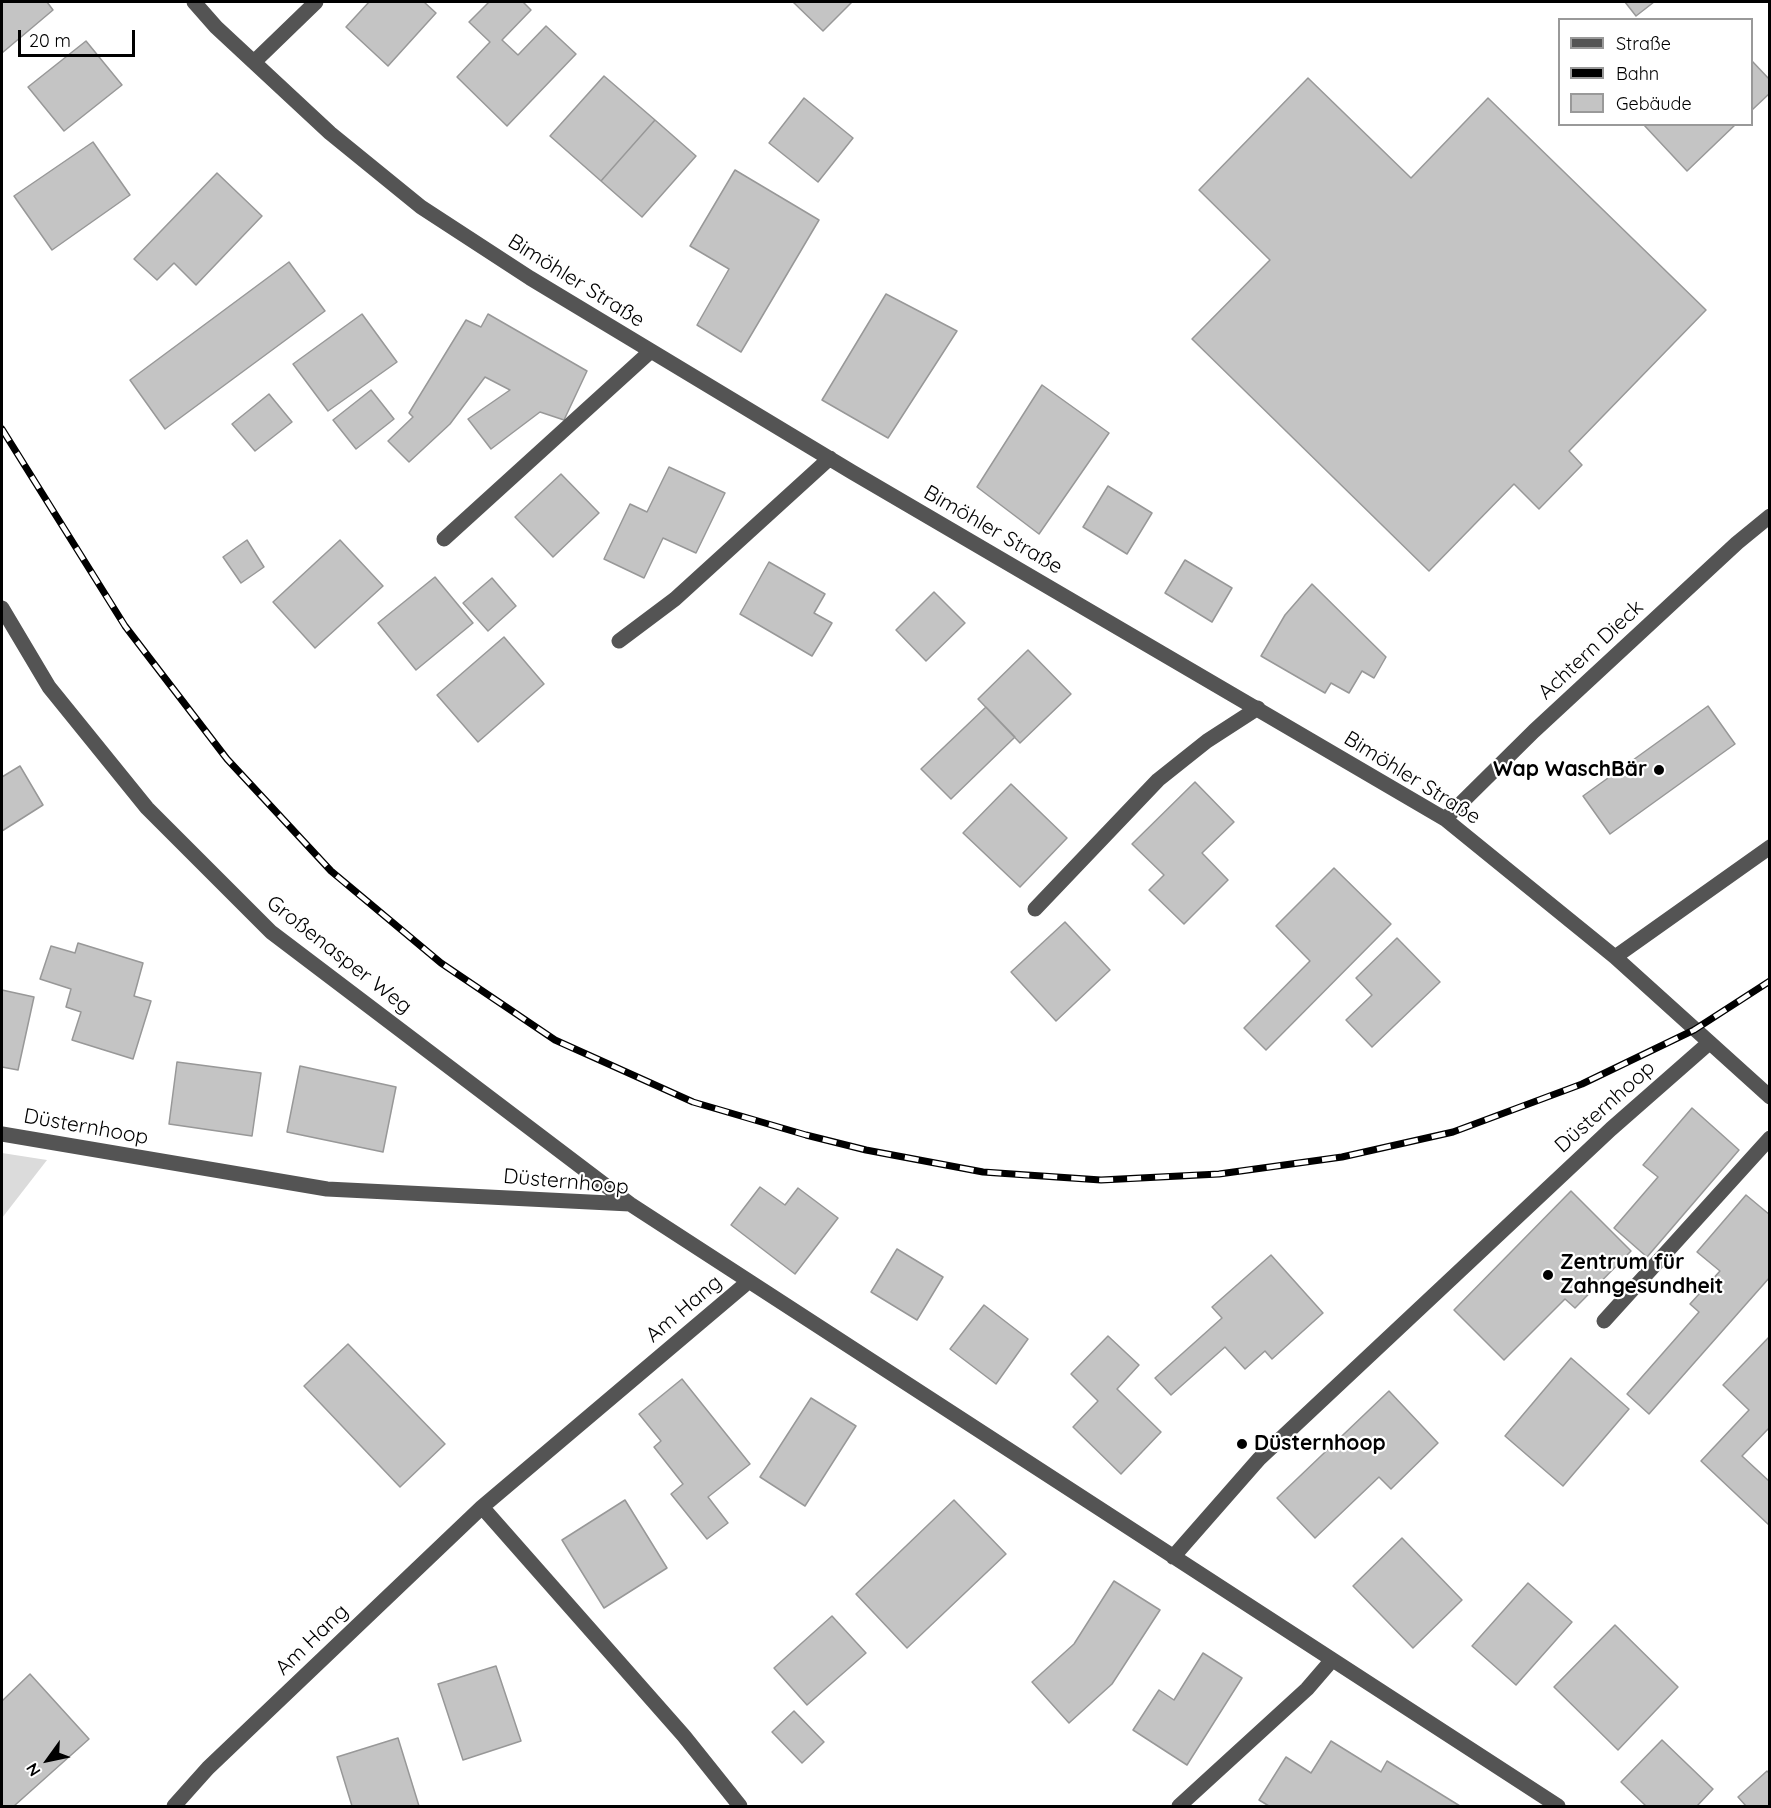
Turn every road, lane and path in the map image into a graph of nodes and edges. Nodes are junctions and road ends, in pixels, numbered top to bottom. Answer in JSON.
{"nodes":[{"id":1,"x":194,"y":2,"type":"edge"},
{"id":2,"x":316,"y":2,"type":"edge"},
{"id":3,"x":254,"y":62,"type":"junction"},
{"id":4,"x":651,"y":351,"type":"junction"},
{"id":5,"x":830,"y":458,"type":"junction"},
{"id":6,"x":1770,"y":516,"type":"edge"},
{"id":7,"x":444,"y":539,"type":"dead end"},
{"id":8,"x":2,"y":608,"type":"edge"},
{"id":9,"x":620,"y":641,"type":"dead end"},
{"id":10,"x":1258,"y":708,"type":"junction"},
{"id":11,"x":1445,"y":819,"type":"junction"},
{"id":12,"x":1770,"y":847,"type":"edge"},
{"id":13,"x":1035,"y":909,"type":"dead end"},
{"id":14,"x":1615,"y":957,"type":"junction"},
{"id":15,"x":1709,"y":1043,"type":"junction"},
{"id":16,"x":1770,"y":1098,"type":"edge"},
{"id":17,"x":2,"y":1134,"type":"edge"},
{"id":18,"x":1770,"y":1138,"type":"edge"},
{"id":19,"x":630,"y":1204,"type":"junction"},
{"id":20,"x":748,"y":1282,"type":"junction"},
{"id":21,"x":1604,"y":1321,"type":"dead end"},
{"id":22,"x":482,"y":1507,"type":"junction"},
{"id":23,"x":1173,"y":1557,"type":"junction"},
{"id":24,"x":1332,"y":1660,"type":"junction"},
{"id":25,"x":174,"y":1806,"type":"edge"},
{"id":26,"x":740,"y":1806,"type":"edge"},
{"id":27,"x":1179,"y":1806,"type":"edge"},
{"id":28,"x":1558,"y":1806,"type":"edge"}],
"edges":[{"from":1,"to":3,"type":"street","name":"Bimöhler Straße"},
{"from":2,"to":3,"type":"street"},
{"from":3,"to":4,"type":"street","name":"Bimöhler Straße"},
{"from":4,"to":5,"type":"street","name":"Bimöhler Straße"},
{"from":4,"to":7,"type":"street"},
{"from":5,"to":9,"type":"street"},
{"from":5,"to":10,"type":"street","name":"Bimöhler Straße"},
{"from":6,"to":11,"type":"street","name":"Achtern Dieck"},
{"from":8,"to":19,"type":"street","name":"Großenasper Weg"},
{"from":10,"to":11,"type":"street","name":"Bimöhler Straße"},
{"from":10,"to":13,"type":"street"},
{"from":11,"to":14,"type":"street","name":"Bimöhler Straße"},
{"from":12,"to":14,"type":"street"},
{"from":14,"to":15,"type":"street","name":"Bimöhler Straße"},
{"from":15,"to":16,"type":"street","name":"Bimöhler Straße"},
{"from":15,"to":23,"type":"street","name":"Düsternhoop"},
{"from":17,"to":19,"type":"street","name":"Düsternhoop"},
{"from":18,"to":21,"type":"street"},
{"from":19,"to":20,"type":"street","name":"Düsternhoop"},
{"from":20,"to":22,"type":"street","name":"Am Hang"},
{"from":20,"to":23,"type":"street","name":"Düsternhoop"},
{"from":22,"to":25,"type":"street","name":"Am Hang"},
{"from":22,"to":26,"type":"street"},
{"from":23,"to":24,"type":"street","name":"Düsternhoop"},
{"from":24,"to":27,"type":"street"},
{"from":24,"to":28,"type":"street","name":"Düsternhoop"}]}
